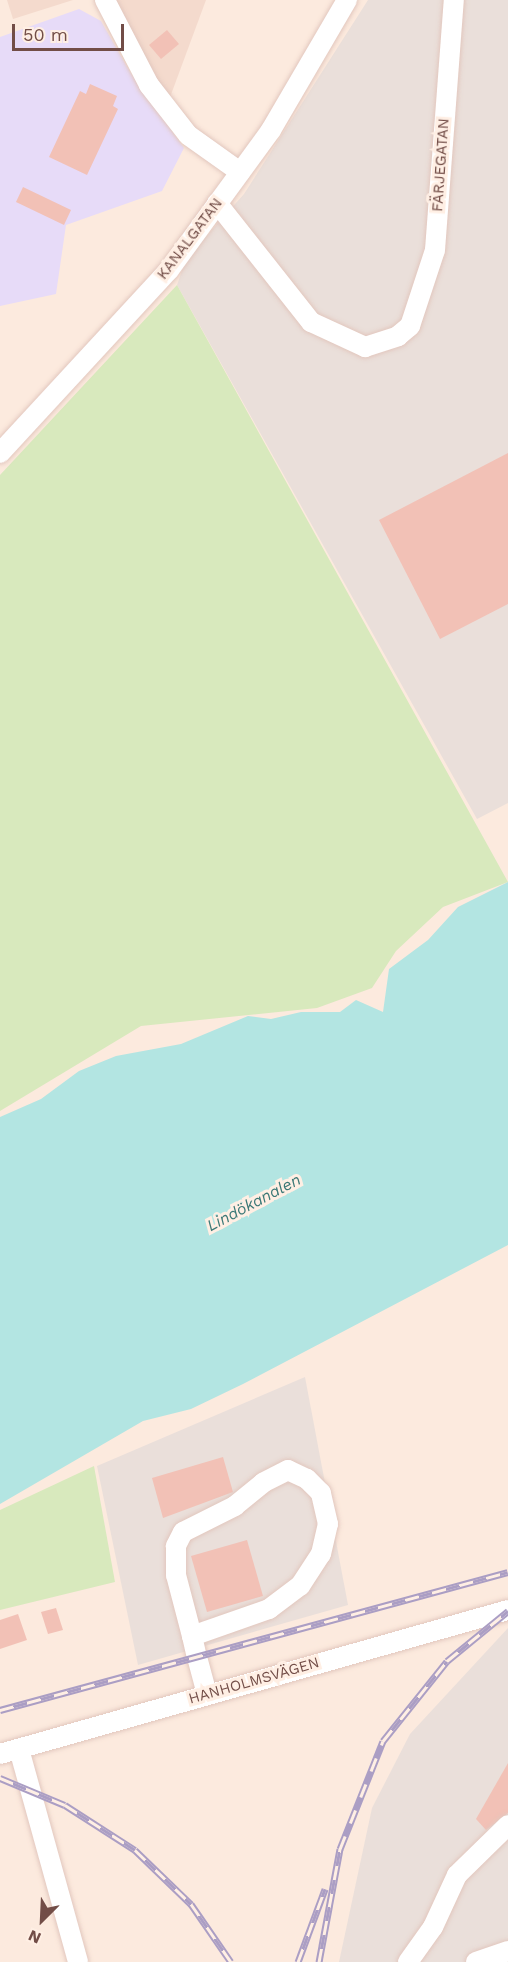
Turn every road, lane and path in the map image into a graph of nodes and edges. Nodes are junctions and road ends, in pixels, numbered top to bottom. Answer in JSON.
{"nodes":[{"id":1,"x":105,"y":0,"type":"edge"},
{"id":2,"x":347,"y":0,"type":"edge"},
{"id":3,"x":454,"y":0,"type":"edge"},
{"id":4,"x":240,"y":172,"type":"junction"},
{"id":5,"x":217,"y":203,"type":"junction"},
{"id":6,"x":0,"y":453,"type":"edge"},
{"id":7,"x":508,"y":1610,"type":"edge"},
{"id":8,"x":192,"y":1636,"type":"junction"},
{"id":9,"x":207,"y":1694,"type":"junction"},
{"id":10,"x":9,"y":1751,"type":"edge"},
{"id":11,"x":508,"y":1825,"type":"edge"},
{"id":12,"x":508,"y":1951,"type":"edge"},
{"id":13,"x":78,"y":1962,"type":"edge"},
{"id":14,"x":408,"y":1962,"type":"edge"},
{"id":15,"x":476,"y":1962,"type":"edge"}],
"edges":[{"from":1,"to":4,"type":"street"},
{"from":2,"to":4,"type":"street","name":"KANALGATAN"},
{"from":3,"to":5,"type":"street","name":"FÄRJEGATAN"},
{"from":4,"to":5,"type":"street","name":"KANALGATAN"},
{"from":5,"to":6,"type":"street","name":"KANALGATAN"},
{"from":7,"to":9,"type":"street","name":"HANHOLMSVÄGEN"},
{"from":8,"to":8,"type":"street"},
{"from":8,"to":9,"type":"street"},
{"from":9,"to":10,"type":"street","name":"HANHOLMSVÄGEN"},
{"from":10,"to":13,"type":"street"},
{"from":11,"to":14,"type":"street"},
{"from":12,"to":15,"type":"street"}]}
